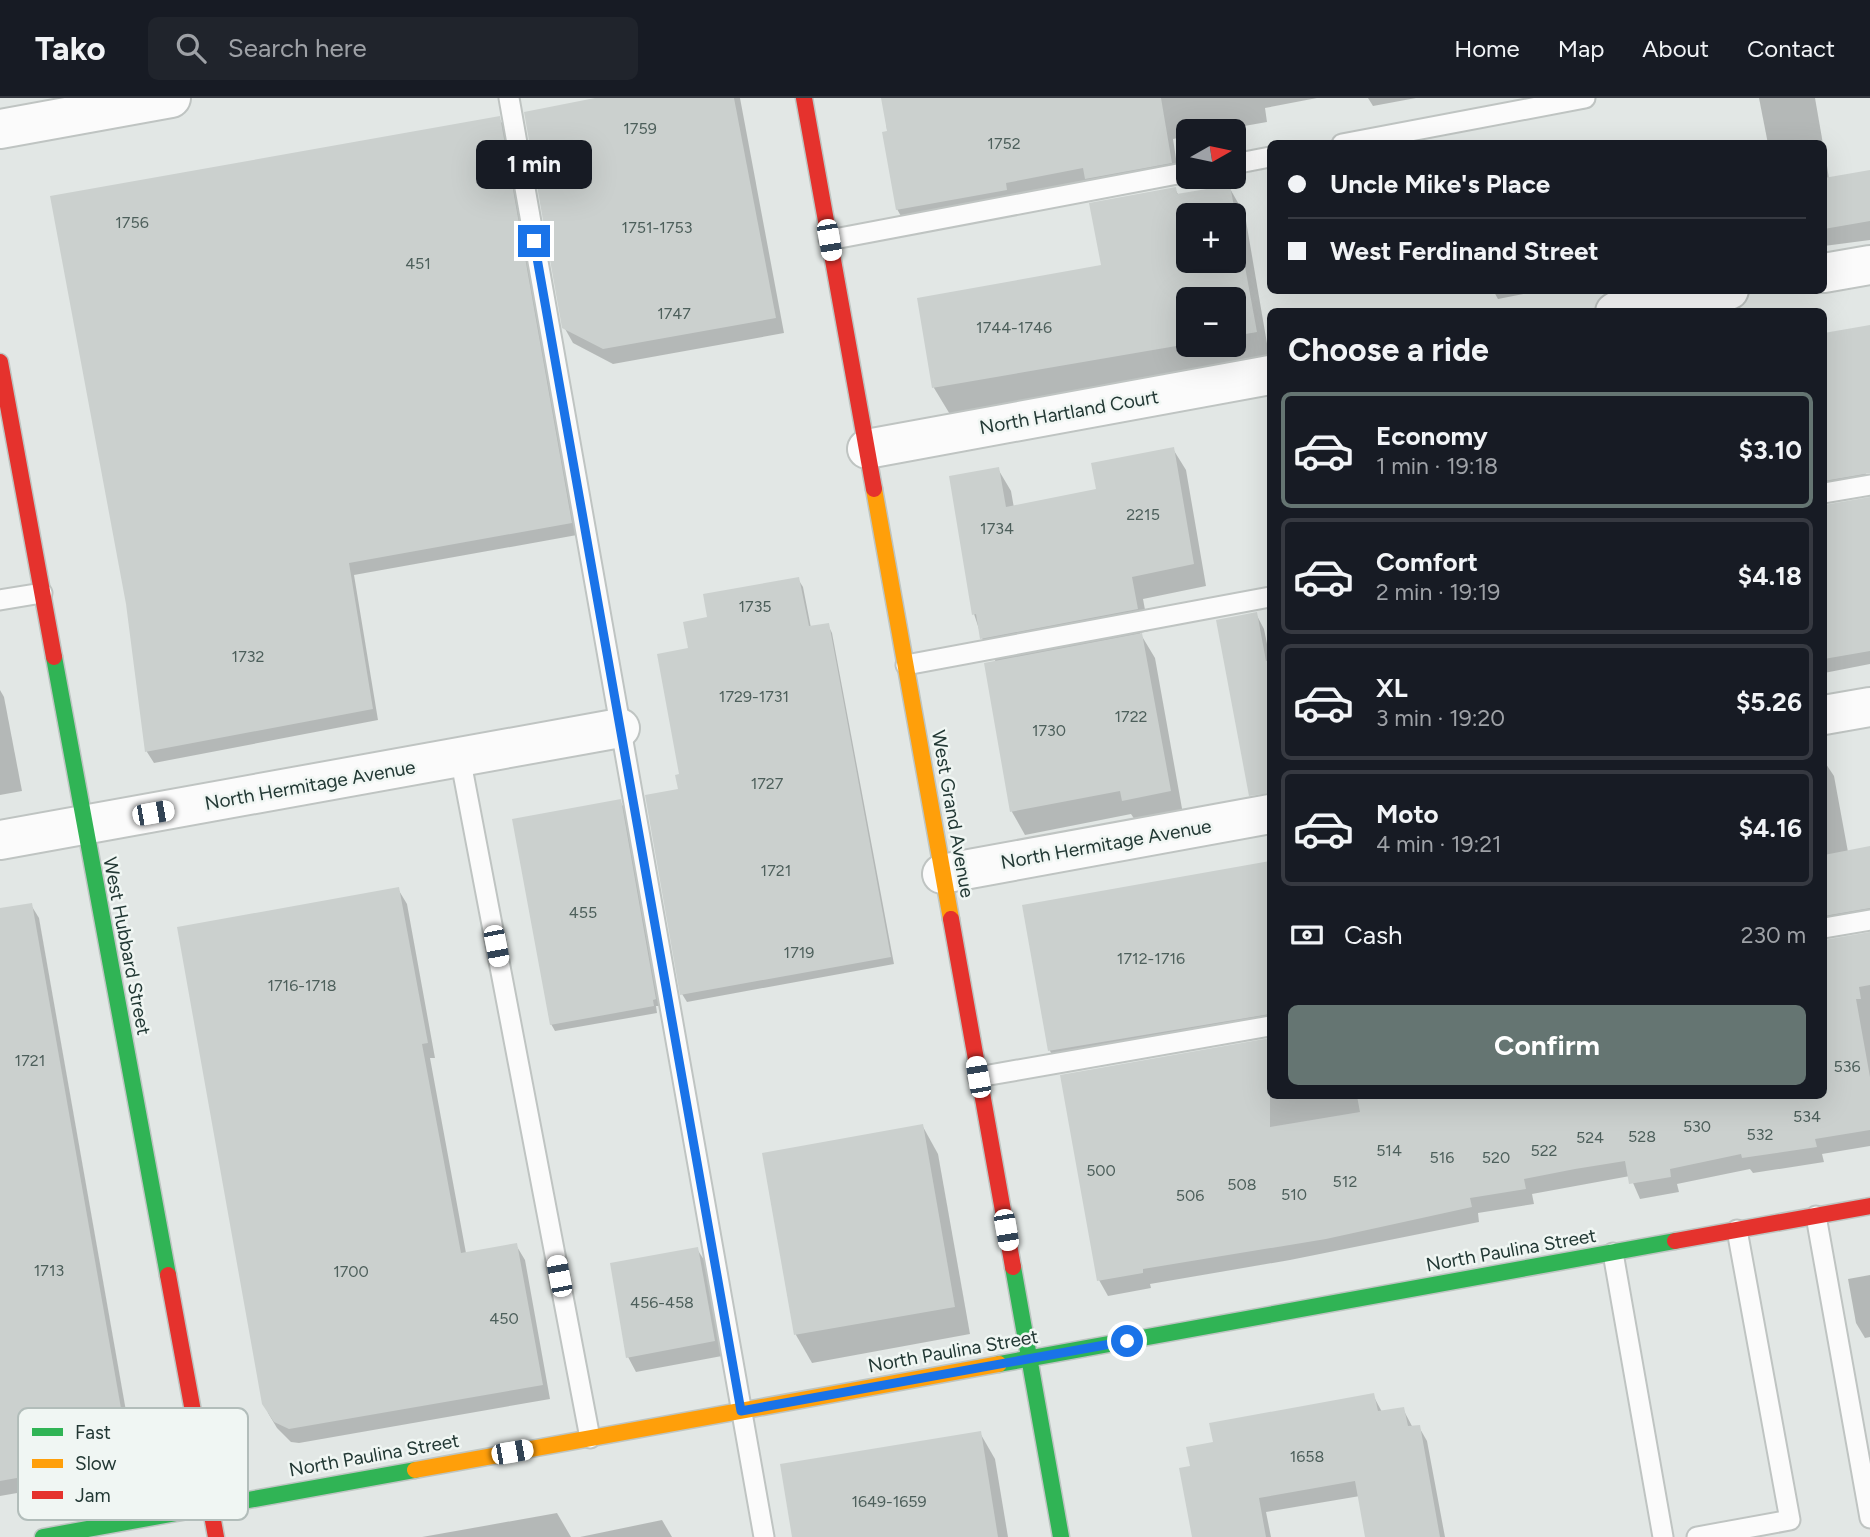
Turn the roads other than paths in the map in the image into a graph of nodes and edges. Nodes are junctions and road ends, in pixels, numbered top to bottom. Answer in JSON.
{"nodes":[{"id":1,"x":171,"y":98,"type":"edge"},
{"id":2,"x":509,"y":98,"type":"edge"},
{"id":3,"x":804,"y":98,"type":"edge"},
{"id":4,"x":1584,"y":98,"type":"edge"},
{"id":5,"x":0,"y":129,"type":"edge"},
{"id":6,"x":1363,"y":140,"type":"edge"},
{"id":7,"x":1267,"y":158,"type":"edge"},
{"id":8,"x":1246,"y":162,"type":"edge"},
{"id":9,"x":1176,"y":174,"type":"edge"},
{"id":10,"x":829,"y":240,"type":"junction"},
{"id":11,"x":1870,"y":265,"type":"edge"},
{"id":12,"x":1827,"y":272,"type":"edge"},
{"id":13,"x":1708,"y":294,"type":"edge"},
{"id":14,"x":1636,"y":308,"type":"edge"},
{"id":15,"x":0,"y":362,"type":"edge"},
{"id":16,"x":1267,"y":376,"type":"edge"},
{"id":17,"x":867,"y":449,"type":"junction"},
{"id":18,"x":1870,"y":485,"type":"edge"},
{"id":19,"x":1827,"y":492,"type":"edge"},
{"id":20,"x":41,"y":593,"type":"junction"},
{"id":21,"x":1267,"y":598,"type":"edge"},
{"id":22,"x":0,"y":600,"type":"edge"},
{"id":23,"x":905,"y":665,"type":"junction"},
{"id":24,"x":1870,"y":707,"type":"edge"},
{"id":25,"x":1827,"y":714,"type":"edge"},
{"id":26,"x":620,"y":728,"type":"junction"},
{"id":27,"x":460,"y":757,"type":"junction"},
{"id":28,"x":1267,"y":815,"type":"edge"},
{"id":29,"x":84,"y":826,"type":"junction"},
{"id":30,"x":0,"y":840,"type":"edge"},
{"id":31,"x":942,"y":874,"type":"junction"},
{"id":32,"x":1870,"y":920,"type":"edge"},
{"id":33,"x":1827,"y":927,"type":"edge"},
{"id":34,"x":1267,"y":1027,"type":"edge"},
{"id":35,"x":978,"y":1077,"type":"junction"},
{"id":36,"x":1870,"y":1206,"type":"edge"},
{"id":37,"x":1816,"y":1216,"type":"junction"},
{"id":38,"x":1737,"y":1230,"type":"junction"},
{"id":39,"x":1613,"y":1253,"type":"junction"},
{"id":40,"x":1029,"y":1359,"type":"junction"},
{"id":41,"x":192,"y":1408,"type":"edge"},
{"id":42,"x":741,"y":1411,"type":"junction"},
{"id":43,"x":590,"y":1438,"type":"junction"},
{"id":44,"x":248,"y":1499,"type":"edge"},
{"id":45,"x":1870,"y":1518,"type":"edge"},
{"id":46,"x":135,"y":1520,"type":"edge"},
{"id":47,"x":43,"y":1537,"type":"edge"},
{"id":48,"x":764,"y":1537,"type":"edge"},
{"id":49,"x":1060,"y":1537,"type":"edge"},
{"id":50,"x":1663,"y":1537,"type":"edge"},
{"id":51,"x":1697,"y":1537,"type":"edge"}],
"edges":[{"from":1,"to":5,"type":"street"},
{"from":2,"to":26,"type":"lane"},
{"from":3,"to":10,"type":"street","name":"West Grand Avenue"},
{"from":4,"to":6,"type":"lane"},
{"from":7,"to":8,"type":"lane"},
{"from":9,"to":10,"type":"lane"},
{"from":10,"to":17,"type":"street","name":"West Grand Avenue"},
{"from":11,"to":12,"type":"street"},
{"from":13,"to":14,"type":"street"},
{"from":15,"to":20,"type":"street","name":"West Hubbard Street"},
{"from":16,"to":17,"type":"street","name":"North Hartland Court"},
{"from":17,"to":23,"type":"street","name":"West Grand Avenue"},
{"from":18,"to":19,"type":"lane"},
{"from":20,"to":22,"type":"lane"},
{"from":20,"to":29,"type":"street","name":"West Hubbard Street"},
{"from":21,"to":23,"type":"lane"},
{"from":23,"to":31,"type":"street","name":"West Grand Avenue"},
{"from":24,"to":25,"type":"street"},
{"from":26,"to":27,"type":"street","name":"North Hermitage Avenue"},
{"from":26,"to":42,"type":"lane"},
{"from":27,"to":29,"type":"street","name":"North Hermitage Avenue"},
{"from":27,"to":43,"type":"lane"},
{"from":28,"to":31,"type":"street","name":"North Hermitage Avenue"},
{"from":29,"to":30,"type":"street","name":"North Hermitage Avenue"},
{"from":29,"to":41,"type":"street","name":"West Hubbard Street"},
{"from":31,"to":35,"type":"street","name":"West Grand Avenue"},
{"from":32,"to":33,"type":"lane"},
{"from":34,"to":35,"type":"lane"},
{"from":35,"to":40,"type":"street","name":"West Grand Avenue"},
{"from":36,"to":37,"type":"street","name":"North Paulina Street"},
{"from":37,"to":38,"type":"street","name":"North Paulina Street"},
{"from":37,"to":45,"type":"lane"},
{"from":38,"to":39,"type":"street","name":"North Paulina Street"},
{"from":38,"to":51,"type":"lane"},
{"from":39,"to":40,"type":"street","name":"North Paulina Street"},
{"from":39,"to":50,"type":"lane"},
{"from":40,"to":42,"type":"street","name":"North Paulina Street"},
{"from":40,"to":49,"type":"street","name":"West Grand Avenue"},
{"from":42,"to":43,"type":"street","name":"North Paulina Street"},
{"from":42,"to":48,"type":"lane"},
{"from":43,"to":44,"type":"street","name":"North Paulina Street"},
{"from":46,"to":47,"type":"street","name":"North Paulina Street"}]}
